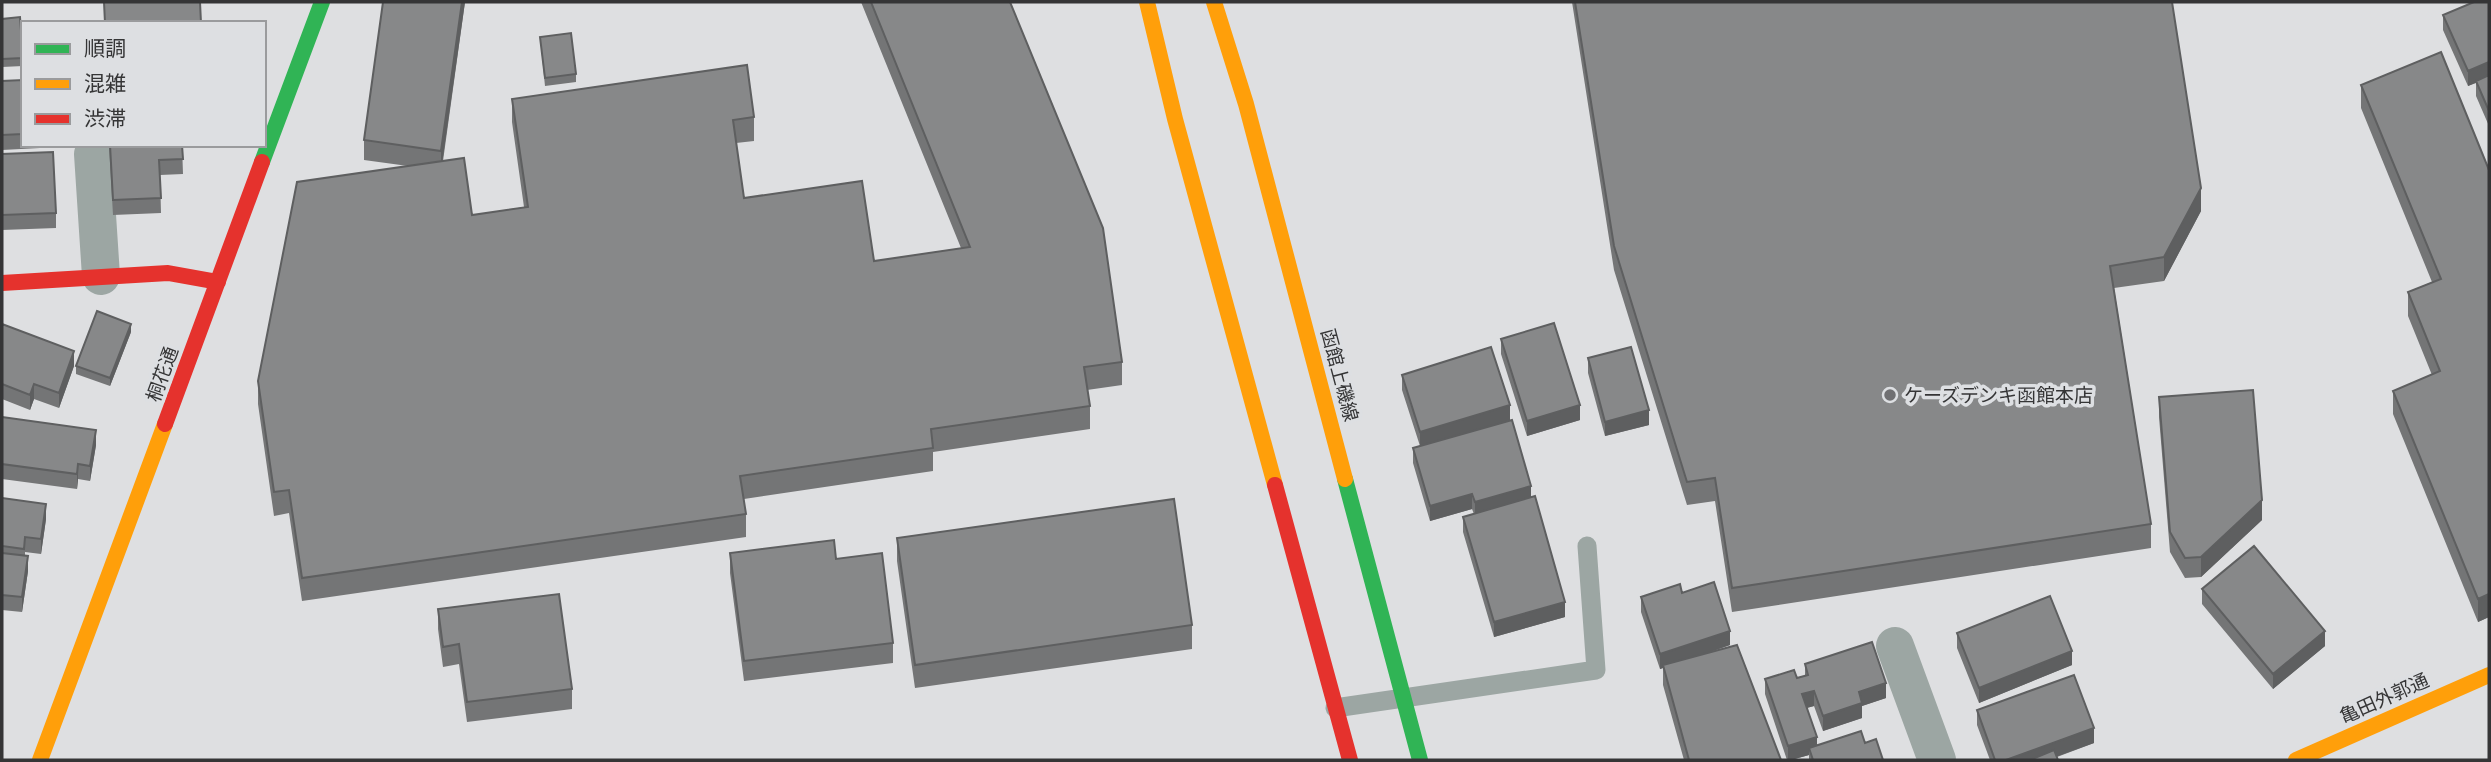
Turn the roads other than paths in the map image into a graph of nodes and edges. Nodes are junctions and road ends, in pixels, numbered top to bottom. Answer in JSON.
{"nodes":[{"id":1,"x":322,"y":2,"type":"edge"},
{"id":2,"x":1147,"y":2,"type":"edge"},
{"id":3,"x":1214,"y":2,"type":"edge"},
{"id":4,"x":93,"y":154,"type":"dead end"},
{"id":5,"x":101,"y":276,"type":"junction"},
{"id":6,"x":218,"y":282,"type":"junction"},
{"id":7,"x":2,"y":283,"type":"edge"},
{"id":8,"x":1587,"y":546,"type":"dead end"},
{"id":9,"x":1895,"y":646,"type":"dead end"},
{"id":10,"x":2489,"y":675,"type":"edge"},
{"id":11,"x":1405,"y":698,"type":"junction"},
{"id":12,"x":1335,"y":708,"type":"junction"},
{"id":13,"x":40,"y":760,"type":"edge"},
{"id":14,"x":1350,"y":760,"type":"edge"},
{"id":15,"x":1420,"y":760,"type":"edge"},
{"id":16,"x":1937,"y":760,"type":"edge"},
{"id":17,"x":2296,"y":760,"type":"edge"}],
"edges":[{"from":1,"to":6,"type":"main road","name":"桐花通"},
{"from":2,"to":12,"type":"main road"},
{"from":3,"to":11,"type":"main road","name":"函館上磯線"},
{"from":4,"to":5,"type":"street"},
{"from":5,"to":6,"type":"main road"},
{"from":5,"to":7,"type":"main road"},
{"from":6,"to":13,"type":"main road","name":"桐花通"},
{"from":8,"to":11,"type":"lane"},
{"from":9,"to":16,"type":"street"},
{"from":10,"to":17,"type":"main road","name":"亀田外郭通"},
{"from":11,"to":12,"type":"lane"},
{"from":11,"to":15,"type":"main road","name":"函館上磯線"},
{"from":12,"to":14,"type":"main road"}]}
